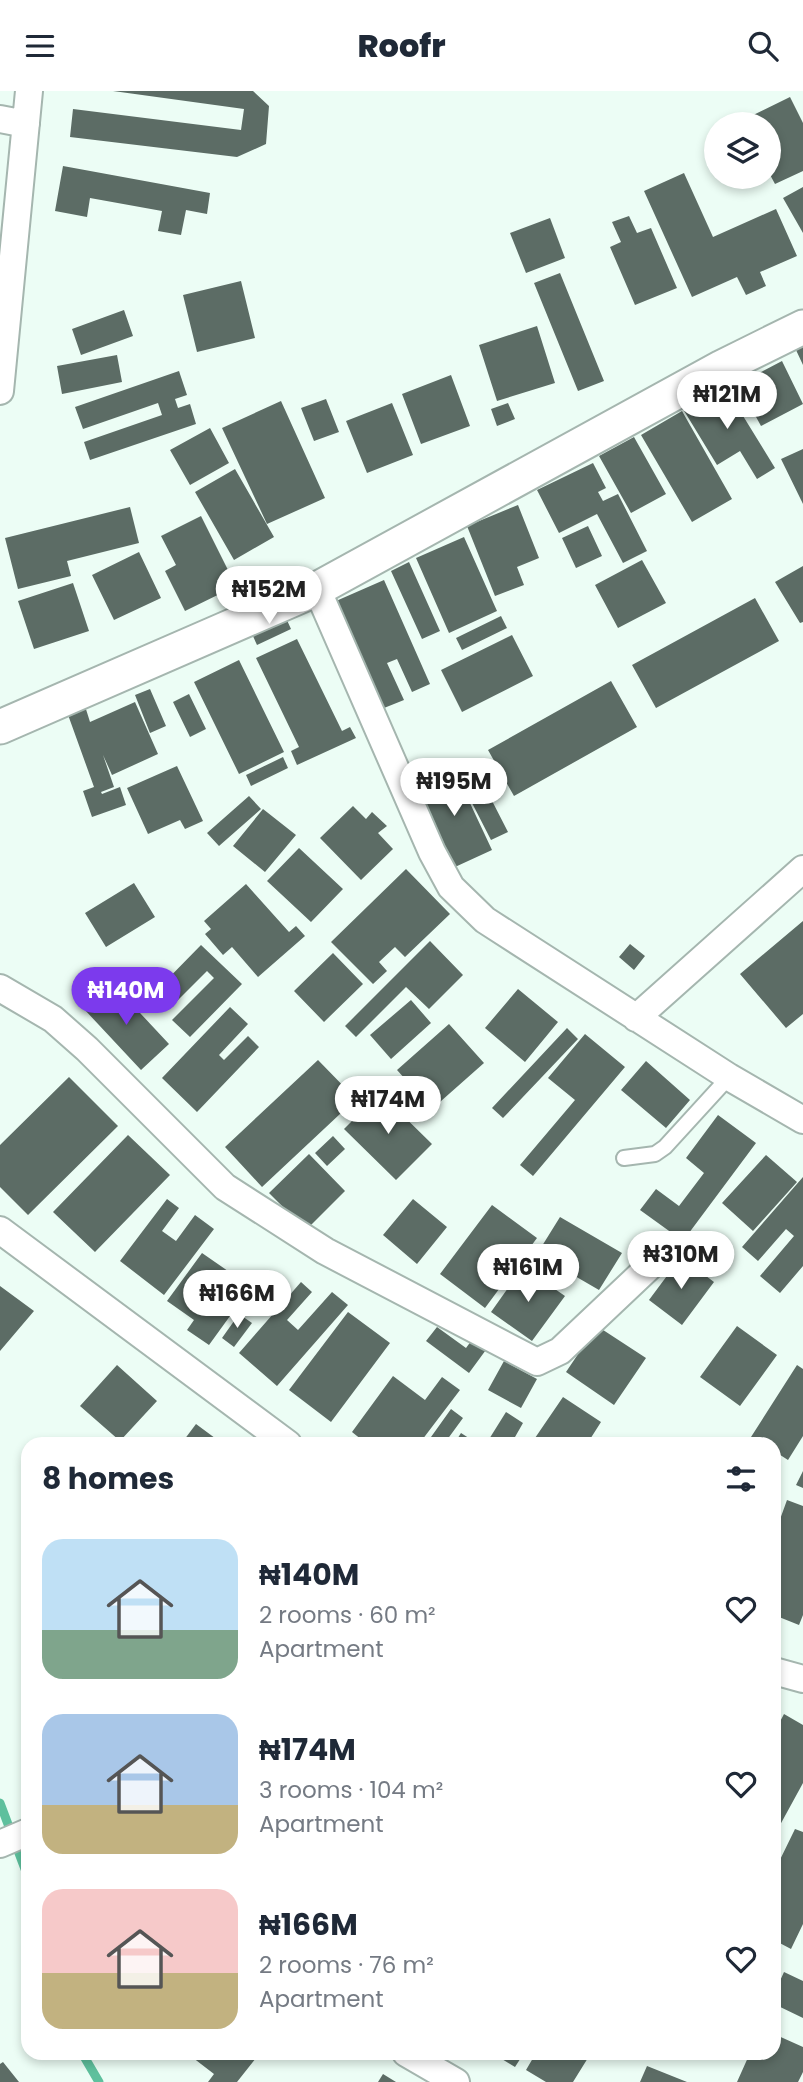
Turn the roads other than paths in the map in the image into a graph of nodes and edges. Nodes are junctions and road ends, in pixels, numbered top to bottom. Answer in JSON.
{"nodes":[{"id":1,"x":29,"y":91,"type":"edge"},
{"id":2,"x":13,"y":121,"type":"edge"},
{"id":3,"x":803,"y":327,"type":"edge"},
{"id":4,"x":0,"y":391,"type":"edge"},
{"id":5,"x":317,"y":589,"type":"junction"},
{"id":6,"x":0,"y":727,"type":"edge"},
{"id":7,"x":803,"y":869,"type":"edge"},
{"id":8,"x":0,"y":988,"type":"edge"},
{"id":9,"x":636,"y":1018,"type":"junction"},
{"id":10,"x":729,"y":1077,"type":"junction"},
{"id":11,"x":803,"y":1120,"type":"edge"},
{"id":12,"x":624,"y":1158,"type":"dead end"},
{"id":13,"x":0,"y":1230,"type":"edge"},
{"id":14,"x":667,"y":1250,"type":"dead end"},
{"id":15,"x":279,"y":1437,"type":"edge"},
{"id":16,"x":781,"y":1673,"type":"edge"},
{"id":17,"x":803,"y":1679,"type":"edge"},
{"id":18,"x":21,"y":1835,"type":"edge"},
{"id":19,"x":0,"y":1844,"type":"edge"},
{"id":20,"x":418,"y":2060,"type":"edge"},
{"id":21,"x":456,"y":2082,"type":"edge"}],
"edges":[{"from":1,"to":2,"type":"street"},
{"from":2,"to":4,"type":"street"},
{"from":3,"to":5,"type":"street"},
{"from":5,"to":6,"type":"street"},
{"from":5,"to":9,"type":"street"},
{"from":7,"to":9,"type":"street"},
{"from":8,"to":14,"type":"street"},
{"from":9,"to":10,"type":"street"},
{"from":10,"to":11,"type":"street"},
{"from":10,"to":12,"type":"lane"},
{"from":13,"to":15,"type":"street"},
{"from":16,"to":17,"type":"street"},
{"from":18,"to":19,"type":"street"},
{"from":20,"to":21,"type":"street"}]}
